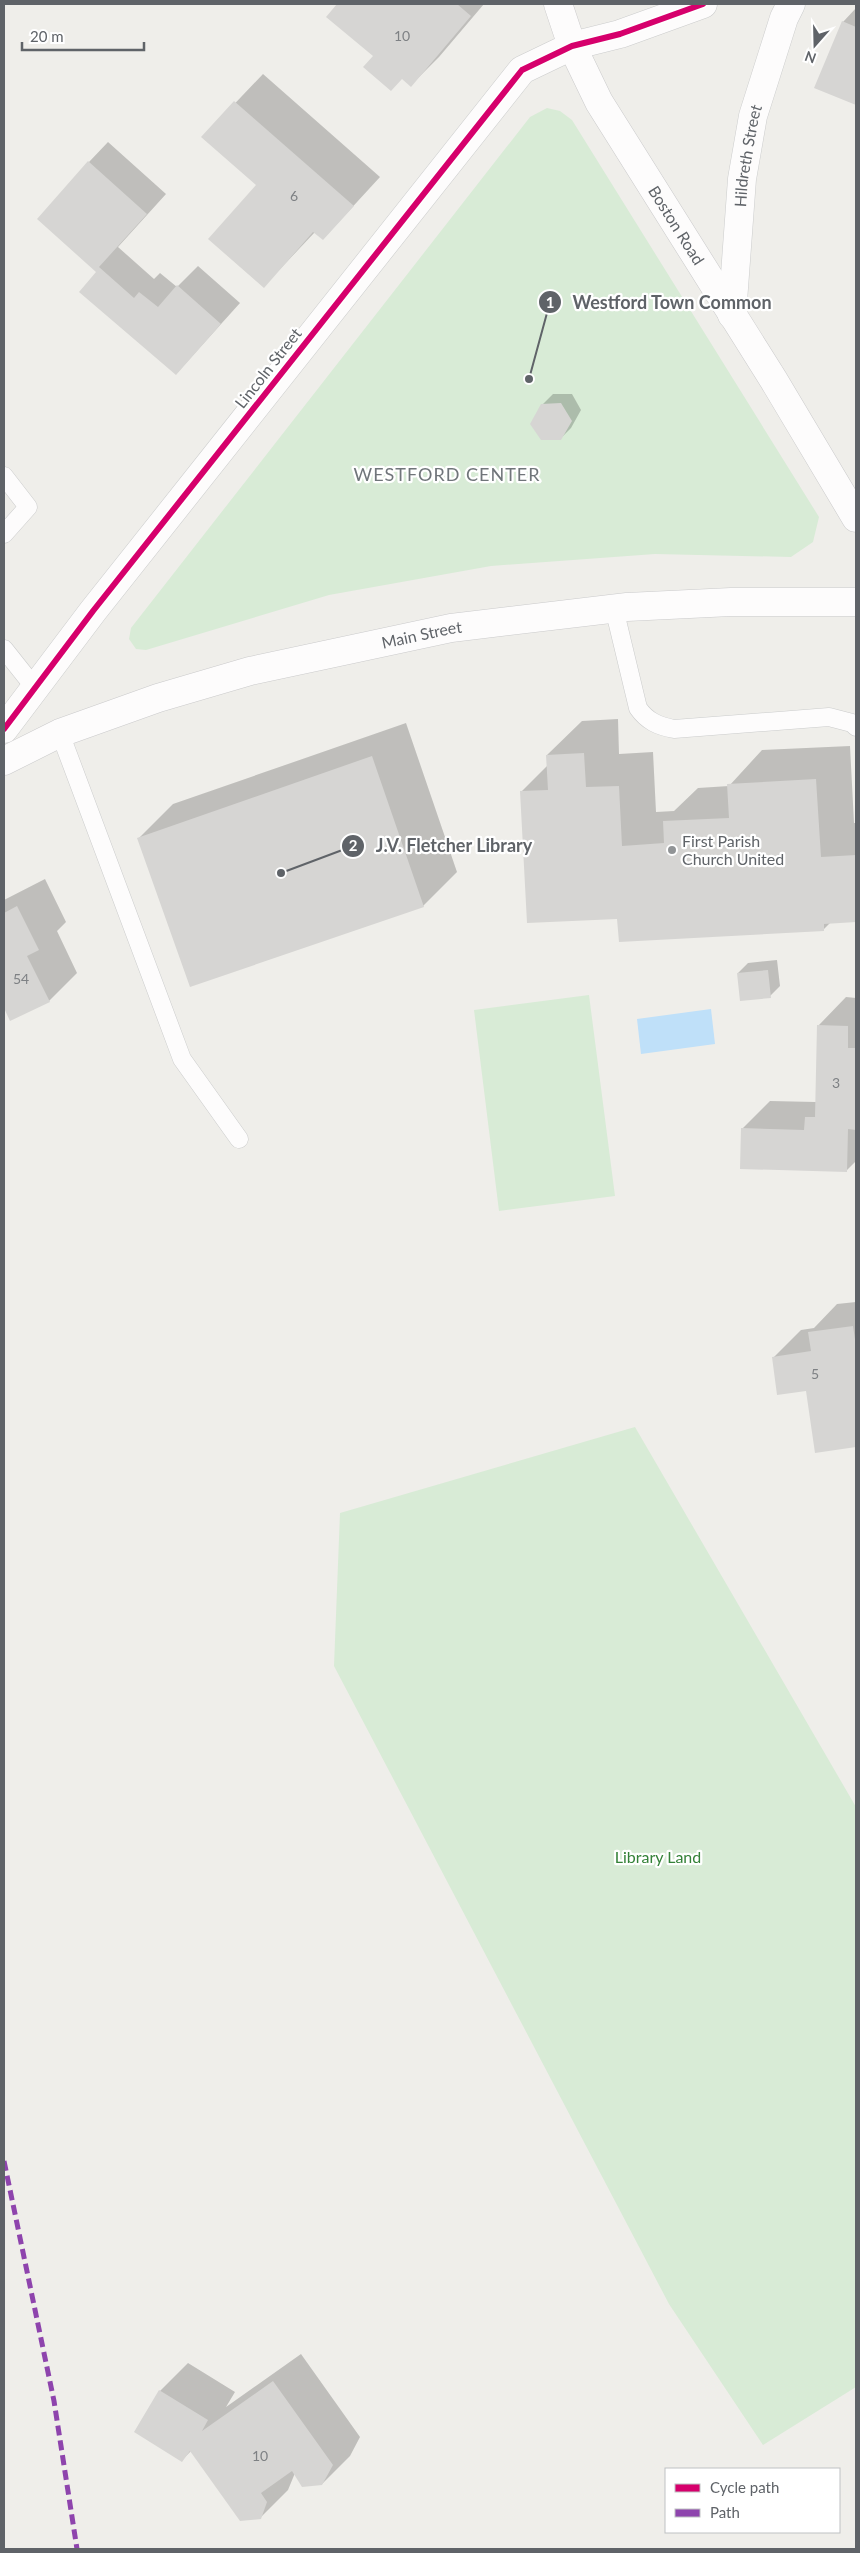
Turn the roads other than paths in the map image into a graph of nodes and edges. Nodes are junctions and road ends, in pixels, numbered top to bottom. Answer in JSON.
{"nodes":[{"id":1,"x":558,"y":4,"type":"edge"},
{"id":2,"x":702,"y":4,"type":"edge"},
{"id":3,"x":791,"y":4,"type":"edge"},
{"id":4,"x":572,"y":46,"type":"junction"},
{"id":5,"x":732,"y":314,"type":"junction"},
{"id":6,"x":4,"y":476,"type":"edge"},
{"id":7,"x":856,"y":518,"type":"edge"},
{"id":8,"x":4,"y":534,"type":"edge"},
{"id":9,"x":856,"y":602,"type":"edge"},
{"id":10,"x":614,"y":608,"type":"junction"},
{"id":11,"x":4,"y":649,"type":"edge"},
{"id":12,"x":35,"y":688,"type":"junction"},
{"id":13,"x":856,"y":727,"type":"edge"},
{"id":14,"x":4,"y":729,"type":"edge"},
{"id":15,"x":60,"y":732,"type":"junction"},
{"id":16,"x":4,"y":761,"type":"edge"},
{"id":17,"x":239,"y":1139,"type":"dead end"}],
"edges":[{"from":1,"to":4,"type":"main road","name":"Boston Road"},
{"from":2,"to":4,"type":"main road"},
{"from":3,"to":5,"type":"main road","name":"Hildreth Street"},
{"from":4,"to":5,"type":"main road","name":"Boston Road"},
{"from":4,"to":12,"type":"main road","name":"Lincoln Street"},
{"from":5,"to":7,"type":"main road","name":"Boston Road"},
{"from":6,"to":8,"type":"lane"},
{"from":9,"to":10,"type":"main road","name":"Main Street"},
{"from":10,"to":13,"type":"lane"},
{"from":10,"to":15,"type":"main road","name":"Main Street"},
{"from":11,"to":12,"type":"lane"},
{"from":12,"to":14,"type":"main road","name":"Lincoln Street"},
{"from":15,"to":16,"type":"main road","name":"Main Street"},
{"from":15,"to":17,"type":"lane"}]}
